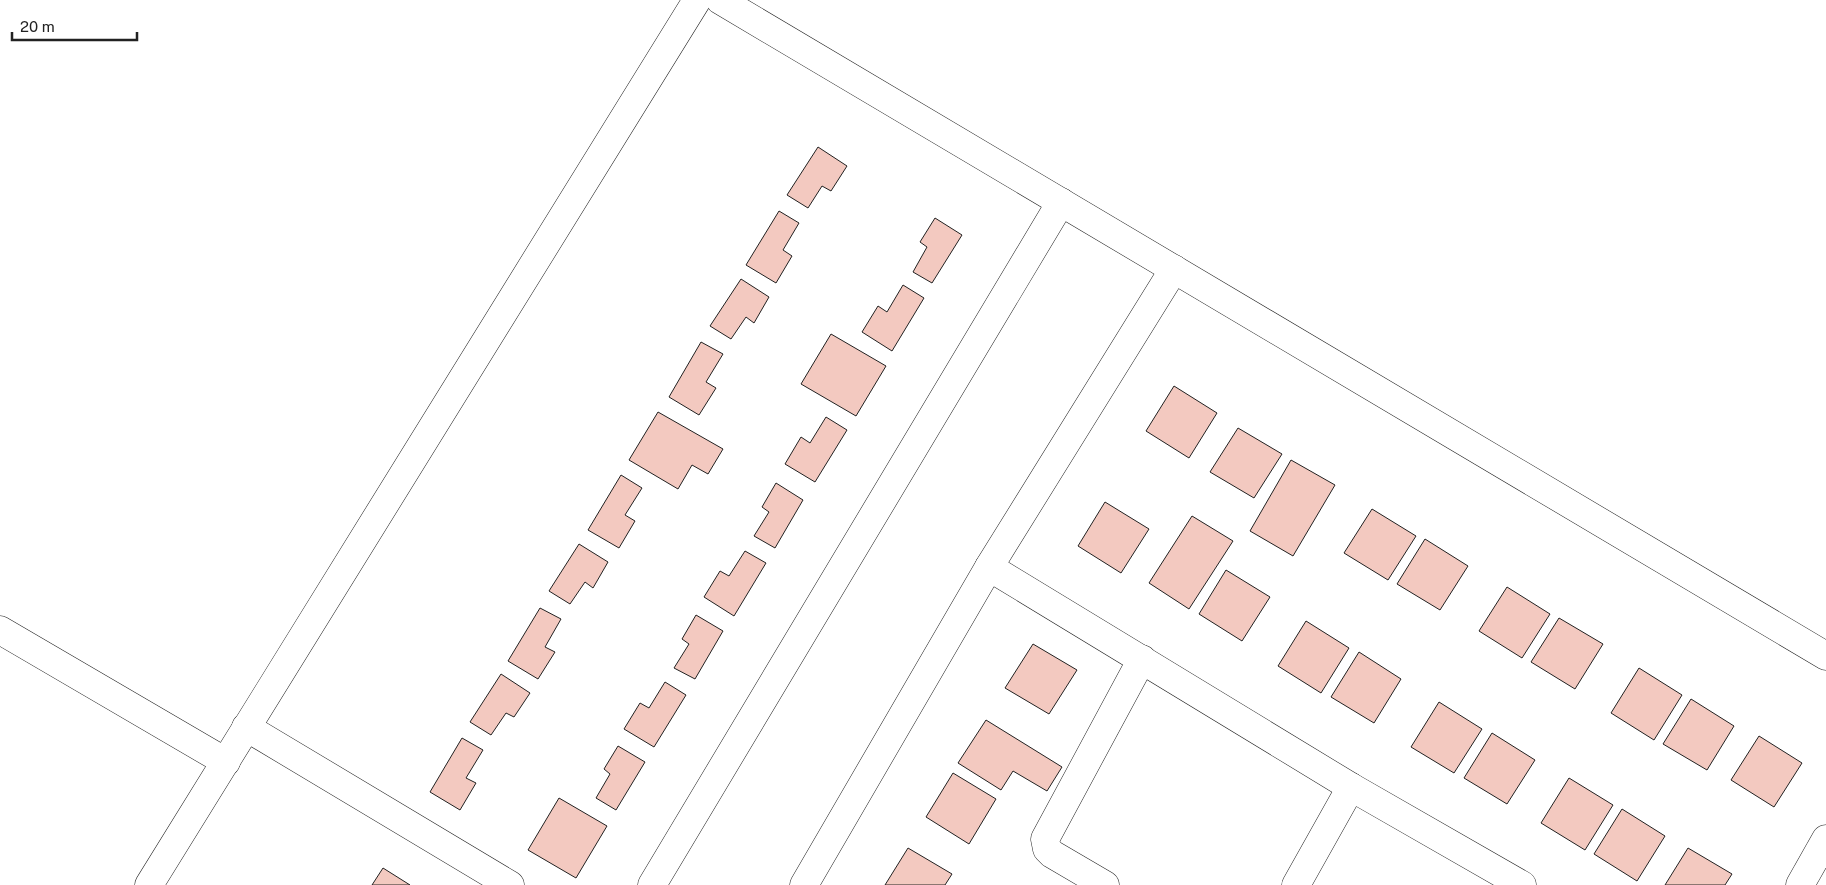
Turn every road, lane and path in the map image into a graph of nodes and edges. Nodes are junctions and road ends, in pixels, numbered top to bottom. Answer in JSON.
{"nodes":[{"id":1,"x":697,"y":0,"type":"edge"},
{"id":2,"x":720,"y":0,"type":"edge"},
{"id":3,"x":1061,"y":202,"type":"junction"},
{"id":4,"x":1174,"y":269,"type":"junction"},
{"id":5,"x":989,"y":567,"type":"junction"},
{"id":6,"x":0,"y":630,"type":"edge"},
{"id":7,"x":1826,"y":656,"type":"edge"},
{"id":8,"x":1142,"y":659,"type":"junction"},
{"id":9,"x":246,"y":727,"type":"junction"},
{"id":10,"x":226,"y":762,"type":"junction"},
{"id":11,"x":1351,"y":787,"type":"junction"},
{"id":12,"x":1826,"y":839,"type":"edge"},
{"id":13,"x":149,"y":885,"type":"edge"},
{"id":14,"x":510,"y":885,"type":"edge"},
{"id":15,"x":652,"y":885,"type":"edge"},
{"id":16,"x":804,"y":885,"type":"edge"},
{"id":17,"x":1104,"y":885,"type":"edge"},
{"id":18,"x":1296,"y":885,"type":"edge"},
{"id":19,"x":1522,"y":885,"type":"edge"},
{"id":20,"x":1800,"y":885,"type":"edge"}],
"edges":[{"from":1,"to":9,"type":"street"},
{"from":2,"to":3,"type":"street"},
{"from":3,"to":4,"type":"street"},
{"from":3,"to":15,"type":"street"},
{"from":4,"to":5,"type":"street"},
{"from":4,"to":7,"type":"street"},
{"from":5,"to":8,"type":"street"},
{"from":5,"to":16,"type":"street"},
{"from":6,"to":10,"type":"street"},
{"from":8,"to":11,"type":"street"},
{"from":8,"to":17,"type":"street"},
{"from":9,"to":10,"type":"street"},
{"from":9,"to":14,"type":"street"},
{"from":10,"to":13,"type":"street"},
{"from":11,"to":18,"type":"street"},
{"from":11,"to":19,"type":"street"},
{"from":12,"to":20,"type":"street"}]}
